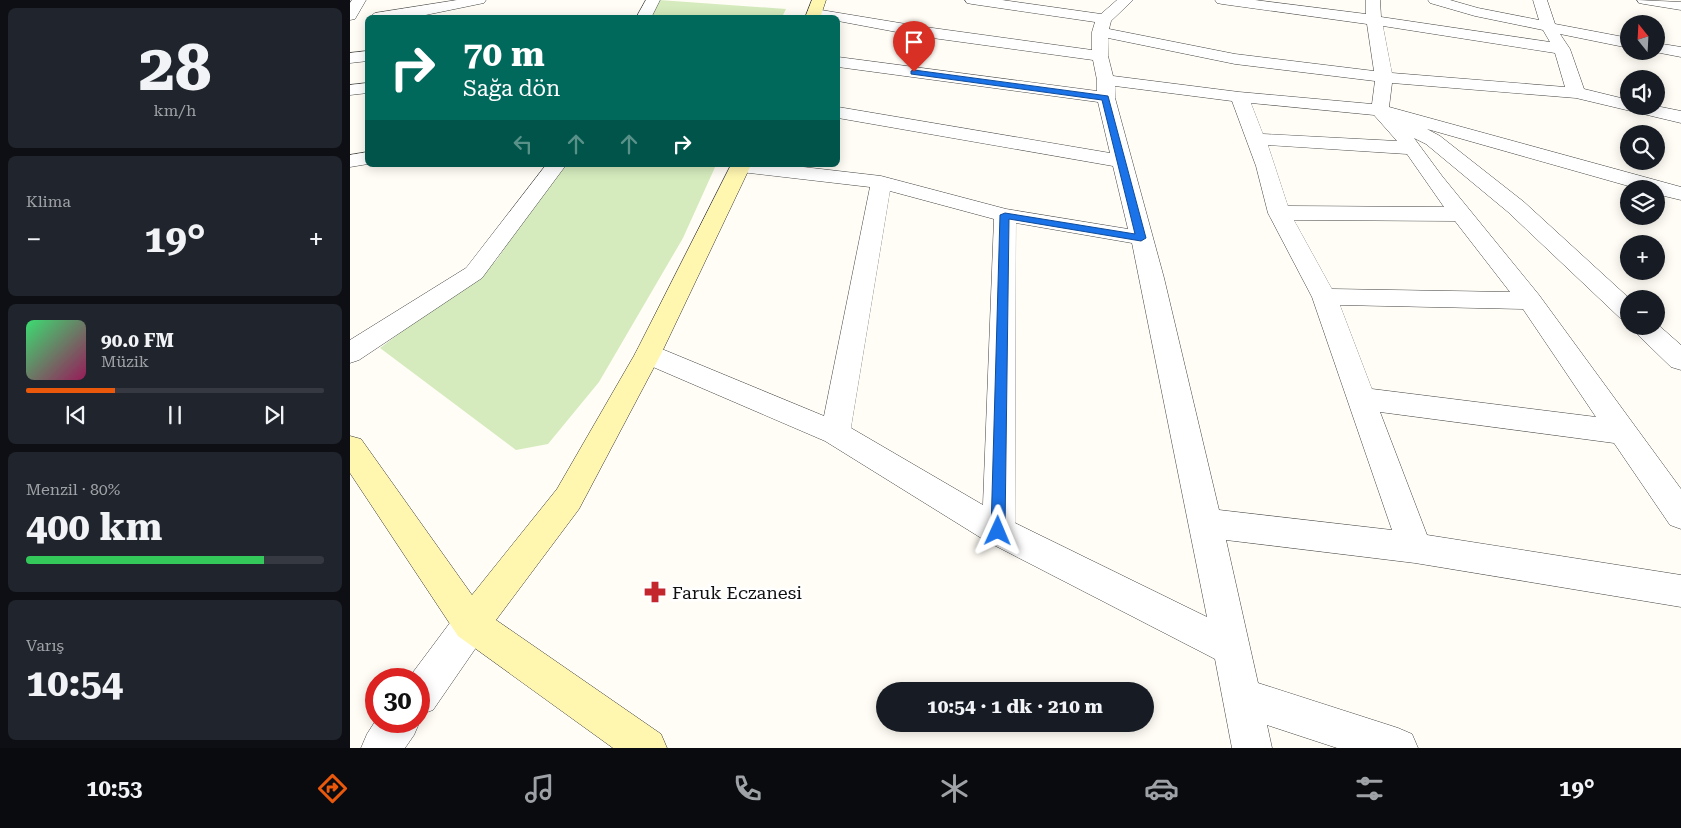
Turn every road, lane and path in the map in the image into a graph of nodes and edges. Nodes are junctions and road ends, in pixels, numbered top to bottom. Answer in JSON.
{"nodes":[{"id":1,"x":359,"y":0,"type":"edge"},
{"id":2,"x":479,"y":0,"type":"edge"},
{"id":3,"x":653,"y":0,"type":"edge"},
{"id":4,"x":972,"y":0,"type":"edge"},
{"id":5,"x":1126,"y":0,"type":"edge"},
{"id":6,"x":1222,"y":0,"type":"edge"},
{"id":7,"x":1435,"y":0,"type":"edge"},
{"id":8,"x":1540,"y":0,"type":"edge"},
{"id":9,"x":1644,"y":0,"type":"edge"},
{"id":10,"x":1681,"y":6,"type":"edge"},
{"id":11,"x":815,"y":10,"type":"edge"},
{"id":12,"x":1374,"y":10,"type":"edge"},
{"id":13,"x":397,"y":15,"type":"edge"},
{"id":14,"x":645,"y":15,"type":"edge"},
{"id":15,"x":840,"y":15,"type":"edge"},
{"id":16,"x":840,"y":15,"type":"edge"},
{"id":17,"x":350,"y":16,"type":"edge"},
{"id":18,"x":365,"y":18,"type":"edge"},
{"id":19,"x":350,"y":21,"type":"edge"},
{"id":20,"x":1548,"y":28,"type":"junction"},
{"id":21,"x":1620,"y":40,"type":"edge"},
{"id":22,"x":1562,"y":49,"type":"junction"},
{"id":23,"x":1665,"y":49,"type":"edge"},
{"id":24,"x":1681,"y":52,"type":"edge"},
{"id":25,"x":365,"y":56,"type":"edge"},
{"id":26,"x":1103,"y":57,"type":"junction"},
{"id":27,"x":350,"y":58,"type":"edge"},
{"id":28,"x":840,"y":62,"type":"edge"},
{"id":29,"x":1384,"y":77,"type":"junction"},
{"id":30,"x":365,"y":88,"type":"edge"},
{"id":31,"x":350,"y":90,"type":"edge"},
{"id":32,"x":1576,"y":93,"type":"junction"},
{"id":33,"x":1239,"y":96,"type":"junction"},
{"id":34,"x":1620,"y":103,"type":"edge"},
{"id":35,"x":1380,"y":110,"type":"junction"},
{"id":36,"x":840,"y":113,"type":"edge"},
{"id":37,"x":1665,"y":113,"type":"edge"},
{"id":38,"x":1681,"y":117,"type":"edge"},
{"id":39,"x":1256,"y":140,"type":"junction"},
{"id":40,"x":1414,"y":148,"type":"junction"},
{"id":41,"x":365,"y":158,"type":"edge"},
{"id":42,"x":350,"y":161,"type":"edge"},
{"id":43,"x":1121,"y":161,"type":"junction"},
{"id":44,"x":554,"y":167,"type":"edge"},
{"id":45,"x":741,"y":167,"type":"edge"},
{"id":46,"x":750,"y":167,"type":"edge"},
{"id":47,"x":881,"y":182,"type":"junction"},
{"id":48,"x":1681,"y":194,"type":"edge"},
{"id":49,"x":1279,"y":213,"type":"junction"},
{"id":50,"x":1460,"y":214,"type":"junction"},
{"id":51,"x":1005,"y":215,"type":"junction"},
{"id":52,"x":1141,"y":238,"type":"junction"},
{"id":53,"x":1324,"y":297,"type":"junction"},
{"id":54,"x":1530,"y":301,"type":"junction"},
{"id":55,"x":1620,"y":304,"type":"edge"},
{"id":56,"x":1654,"y":335,"type":"edge"},
{"id":57,"x":350,"y":353,"type":"edge"},
{"id":58,"x":648,"y":354,"type":"junction"},
{"id":59,"x":1681,"y":360,"type":"edge"},
{"id":60,"x":1363,"y":399,"type":"junction"},
{"id":61,"x":1621,"y":432,"type":"junction"},
{"id":62,"x":835,"y":433,"type":"junction"},
{"id":63,"x":350,"y":448,"type":"edge"},
{"id":64,"x":1681,"y":515,"type":"edge"},
{"id":65,"x":1206,"y":523,"type":"junction"},
{"id":66,"x":998,"y":531,"type":"junction"},
{"id":67,"x":1415,"y":548,"type":"junction"},
{"id":68,"x":1681,"y":590,"type":"edge"},
{"id":69,"x":471,"y":624,"type":"junction"},
{"id":70,"x":1232,"y":648,"type":"junction"},
{"id":71,"x":430,"y":681,"type":"edge"},
{"id":72,"x":1241,"y":697,"type":"junction"},
{"id":73,"x":391,"y":733,"type":"edge"},
{"id":74,"x":380,"y":748,"type":"edge"},
{"id":75,"x":647,"y":748,"type":"edge"},
{"id":76,"x":1252,"y":748,"type":"edge"},
{"id":77,"x":1398,"y":748,"type":"edge"}],
"edges":[{"from":1,"to":17,"type":"street"},
{"from":2,"to":13,"type":"street"},
{"from":3,"to":14,"type":"street"},
{"from":4,"to":26,"type":"street"},
{"from":5,"to":26,"type":"street"},
{"from":6,"to":12,"type":"street"},
{"from":7,"to":20,"type":"street"},
{"from":8,"to":20,"type":"street"},
{"from":9,"to":10,"type":"street"},
{"from":11,"to":15,"type":"street"},
{"from":12,"to":22,"type":"street"},
{"from":12,"to":29,"type":"street"},
{"from":16,"to":26,"type":"street"},
{"from":18,"to":19,"type":"street"},
{"from":20,"to":21,"type":"street"},
{"from":20,"to":22,"type":"street"},
{"from":22,"to":32,"type":"street"},
{"from":23,"to":24,"type":"street"},
{"from":25,"to":27,"type":"street"},
{"from":26,"to":28,"type":"street"},
{"from":26,"to":29,"type":"street"},
{"from":26,"to":33,"type":"street"},
{"from":26,"to":43,"type":"street"},
{"from":29,"to":32,"type":"street"},
{"from":29,"to":35,"type":"street"},
{"from":30,"to":31,"type":"street"},
{"from":32,"to":34,"type":"street"},
{"from":33,"to":35,"type":"street"},
{"from":33,"to":39,"type":"street"},
{"from":35,"to":40,"type":"street"},
{"from":35,"to":48,"type":"street"},
{"from":35,"to":55,"type":"street"},
{"from":36,"to":43,"type":"street"},
{"from":37,"to":38,"type":"street"},
{"from":39,"to":40,"type":"street"},
{"from":39,"to":49,"type":"street"},
{"from":40,"to":50,"type":"street"},
{"from":41,"to":42,"type":"street"},
{"from":43,"to":52,"type":"street"},
{"from":44,"to":57,"type":"street"},
{"from":45,"to":58,"type":"street"},
{"from":46,"to":47,"type":"street"},
{"from":47,"to":51,"type":"street"},
{"from":47,"to":62,"type":"street"},
{"from":49,"to":50,"type":"street"},
{"from":49,"to":53,"type":"street"},
{"from":50,"to":54,"type":"street"},
{"from":51,"to":52,"type":"street"},
{"from":51,"to":66,"type":"street"},
{"from":52,"to":65,"type":"street"},
{"from":53,"to":54,"type":"street"},
{"from":53,"to":60,"type":"street"},
{"from":54,"to":61,"type":"street"},
{"from":56,"to":59,"type":"street"},
{"from":58,"to":62,"type":"street"},
{"from":58,"to":69,"type":"street"},
{"from":60,"to":61,"type":"street"},
{"from":60,"to":67,"type":"street"},
{"from":61,"to":64,"type":"street"},
{"from":62,"to":66,"type":"street"},
{"from":63,"to":69,"type":"street"},
{"from":65,"to":67,"type":"street"},
{"from":65,"to":70,"type":"street"},
{"from":66,"to":70,"type":"street"},
{"from":67,"to":68,"type":"street"},
{"from":69,"to":71,"type":"street"},
{"from":69,"to":75,"type":"street"},
{"from":70,"to":72,"type":"street"},
{"from":72,"to":76,"type":"street"},
{"from":72,"to":77,"type":"street"},
{"from":73,"to":74,"type":"street"}]}
